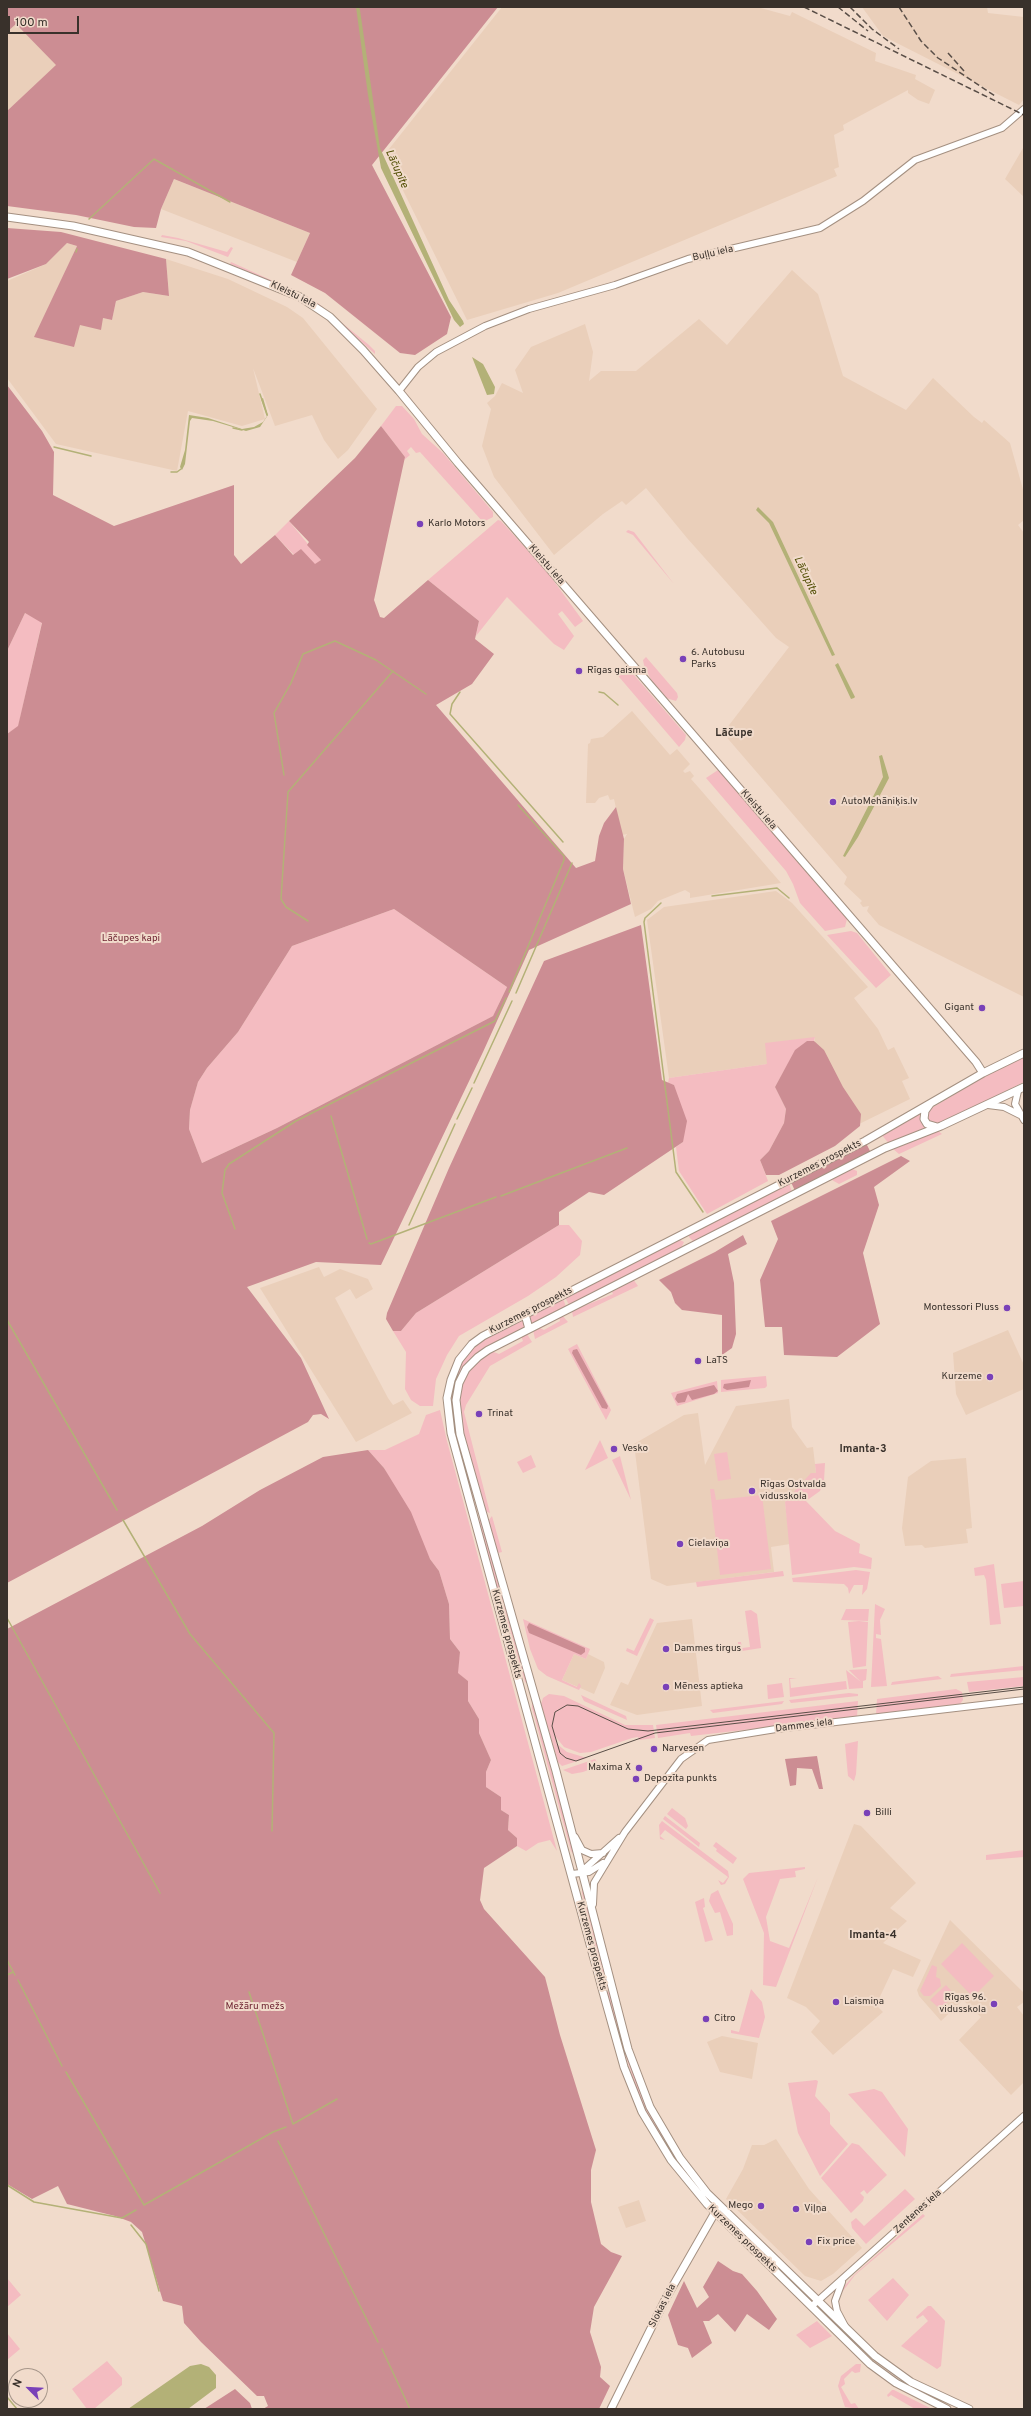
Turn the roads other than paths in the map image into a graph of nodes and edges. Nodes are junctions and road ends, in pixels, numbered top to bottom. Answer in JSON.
{"nodes":[{"id":1,"x":1024,"y":109,"type":"edge"},
{"id":2,"x":7,"y":217,"type":"edge"},
{"id":3,"x":399,"y":391,"type":"junction"},
{"id":4,"x":1024,"y":1053,"type":"edge"},
{"id":5,"x":983,"y":1073,"type":"junction"},
{"id":6,"x":1021,"y":1089,"type":"edge"},
{"id":7,"x":931,"y":1103,"type":"junction"},
{"id":8,"x":988,"y":1105,"type":"junction"},
{"id":9,"x":1022,"y":1118,"type":"edge"},
{"id":10,"x":937,"y":1128,"type":"junction"},
{"id":11,"x":684,"y":1233,"type":"junction"},
{"id":12,"x":690,"y":1246,"type":"junction"},
{"id":13,"x":525,"y":1314,"type":"junction"},
{"id":14,"x":529,"y":1329,"type":"junction"},
{"id":15,"x":483,"y":1516,"type":"junction"},
{"id":16,"x":475,"y":1518,"type":"junction"},
{"id":17,"x":1024,"y":1700,"type":"edge"},
{"id":18,"x":571,"y":1830,"type":"junction"},
{"id":19,"x":625,"y":1832,"type":"junction"},
{"id":20,"x":603,"y":1853,"type":"junction"},
{"id":21,"x":608,"y":1859,"type":"junction"},
{"id":22,"x":581,"y":1872,"type":"junction"},
{"id":23,"x":572,"y":1874,"type":"junction"},
{"id":24,"x":596,"y":1921,"type":"junction"},
{"id":25,"x":1024,"y":2116,"type":"edge"},
{"id":26,"x":719,"y":2205,"type":"junction"},
{"id":27,"x":715,"y":2212,"type":"junction"},
{"id":28,"x":845,"y":2277,"type":"junction"},
{"id":29,"x":818,"y":2300,"type":"junction"},
{"id":30,"x":812,"y":2306,"type":"junction"},
{"id":31,"x":846,"y":2328,"type":"junction"},
{"id":32,"x":611,"y":2409,"type":"edge"},
{"id":33,"x":948,"y":2409,"type":"edge"},
{"id":34,"x":969,"y":2409,"type":"edge"}],
"edges":[{"from":1,"to":3,"type":"street","name":"Buļļu iela"},
{"from":2,"to":3,"type":"main road","name":"Kleistu iela"},
{"from":3,"to":5,"type":"main road","name":"Kleistu iela"},
{"from":4,"to":5,"type":"main road","name":"Kurzemes prospekts"},
{"from":5,"to":7,"type":"main road","name":"Kurzemes prospekts"},
{"from":6,"to":8,"type":"main road","name":"Kurzemes prospekts"},
{"from":6,"to":9,"type":"street"},
{"from":7,"to":10,"type":"main road"},
{"from":7,"to":11,"type":"main road","name":"Kurzemes prospekts"},
{"from":8,"to":9,"type":"street"},
{"from":8,"to":10,"type":"main road","name":"Kurzemes prospekts"},
{"from":10,"to":12,"type":"main road","name":"Kurzemes prospekts"},
{"from":11,"to":12,"type":"main road"},
{"from":11,"to":13,"type":"main road","name":"Kurzemes prospekts"},
{"from":12,"to":14,"type":"main road","name":"Kurzemes prospekts"},
{"from":13,"to":14,"type":"main road"},
{"from":13,"to":16,"type":"main road","name":"Kurzemes prospekts"},
{"from":14,"to":15,"type":"main road","name":"Kurzemes prospekts"},
{"from":15,"to":16,"type":"main road"},
{"from":15,"to":18,"type":"main road","name":"Kurzemes prospekts"},
{"from":16,"to":23,"type":"main road","name":"Kurzemes prospekts"},
{"from":17,"to":19,"type":"street","name":"Dammes iela"},
{"from":18,"to":20,"type":"street"},
{"from":18,"to":22,"type":"main road","name":"Kurzemes prospekts"},
{"from":19,"to":20,"type":"street","name":"Dammes iela"},
{"from":19,"to":21,"type":"street","name":"Dammes iela"},
{"from":20,"to":22,"type":"street","name":"Dammes iela"},
{"from":21,"to":22,"type":"street","name":"Dammes iela"},
{"from":21,"to":24,"type":"street","name":"Dammes iela"},
{"from":22,"to":23,"type":"street","name":"Dammes iela"},
{"from":22,"to":24,"type":"main road","name":"Kurzemes prospekts"},
{"from":23,"to":27,"type":"main road","name":"Kurzemes prospekts"},
{"from":24,"to":26,"type":"main road","name":"Kurzemes prospekts"},
{"from":25,"to":28,"type":"street","name":"Zentenes iela"},
{"from":26,"to":27,"type":"main road","name":"Slokas iela"},
{"from":26,"to":29,"type":"main road","name":"Kurzemes prospekts"},
{"from":27,"to":30,"type":"main road","name":"Kurzemes prospekts"},
{"from":27,"to":32,"type":"main road","name":"Slokas iela"},
{"from":28,"to":29,"type":"street","name":"Zentenes iela"},
{"from":28,"to":31,"type":"street"},
{"from":29,"to":30,"type":"street","name":"Zentenes iela"},
{"from":29,"to":31,"type":"main road","name":"Kurzemes prospekts"},
{"from":30,"to":33,"type":"main road","name":"Kurzemes prospekts"},
{"from":31,"to":34,"type":"main road","name":"Kurzemes prospekts"}]}
